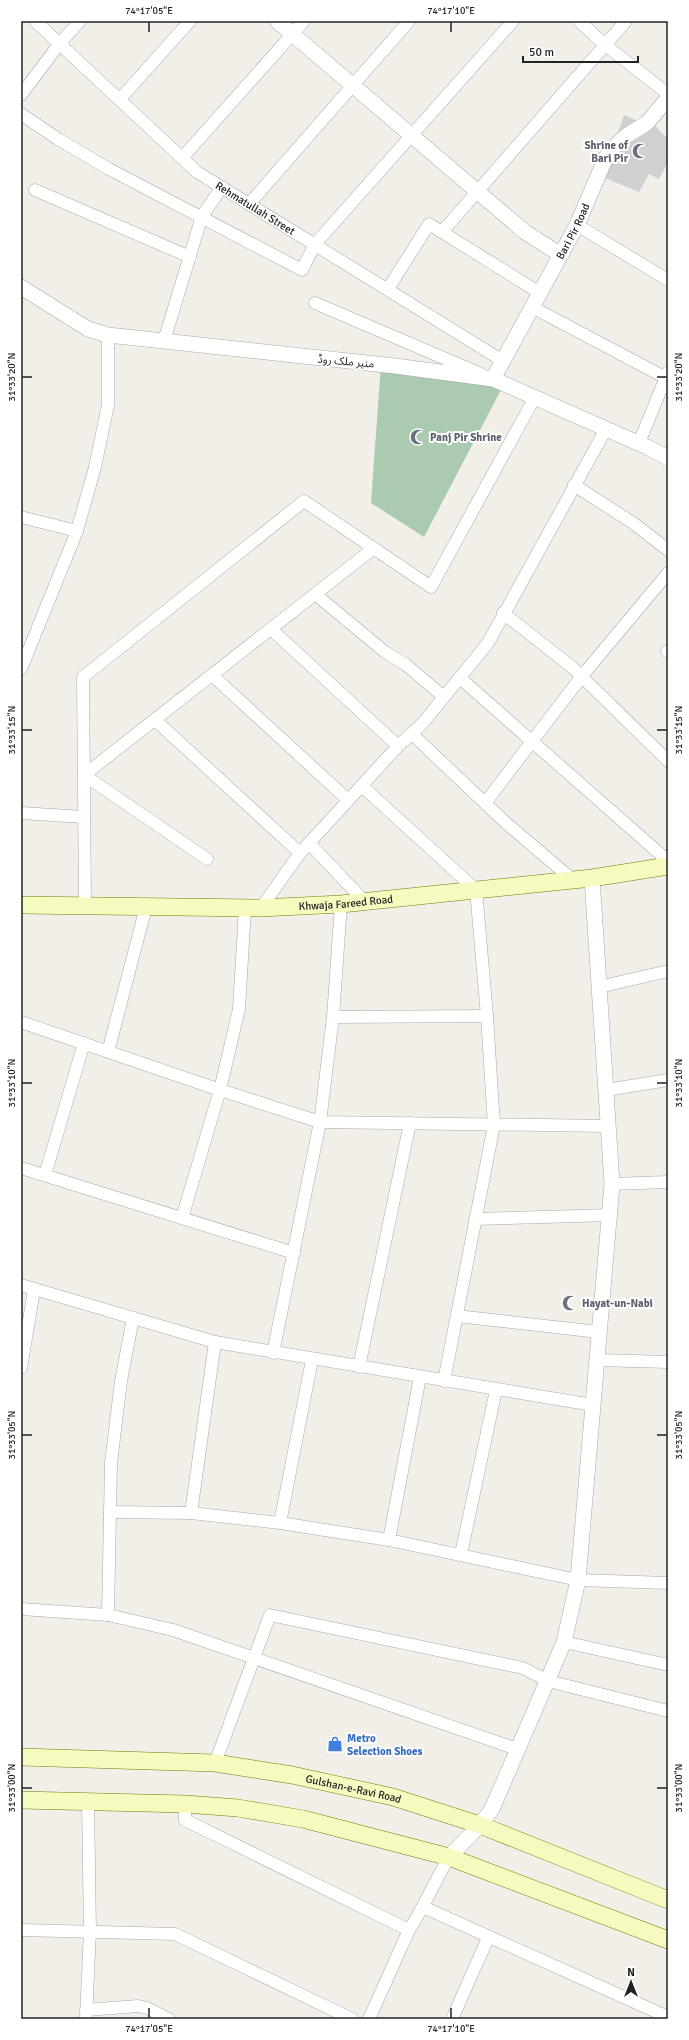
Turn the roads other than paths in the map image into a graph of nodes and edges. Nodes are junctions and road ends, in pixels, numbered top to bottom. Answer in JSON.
{"nodes":[{"id":1,"x":35,"y":21,"type":"edge"},
{"id":2,"x":80,"y":21,"type":"edge"},
{"id":3,"x":190,"y":21,"type":"edge"},
{"id":4,"x":277,"y":21,"type":"edge"},
{"id":5,"x":304,"y":21,"type":"edge"},
{"id":6,"x":409,"y":21,"type":"edge"},
{"id":7,"x":513,"y":21,"type":"edge"},
{"id":8,"x":579,"y":21,"type":"edge"},
{"id":9,"x":626,"y":21,"type":"edge"},
{"id":10,"x":292,"y":34,"type":"junction"},
{"id":11,"x":60,"y":43,"type":"junction"},
{"id":12,"x":604,"y":44,"type":"junction"},
{"id":13,"x":353,"y":85,"type":"junction"},
{"id":14,"x":668,"y":94,"type":"edge"},
{"id":15,"x":21,"y":95,"type":"edge"},
{"id":16,"x":668,"y":98,"type":"edge"},
{"id":17,"x":120,"y":100,"type":"junction"},
{"id":18,"x":21,"y":114,"type":"edge"},
{"id":19,"x":412,"y":135,"type":"junction"},
{"id":20,"x":182,"y":158,"type":"junction"},
{"id":21,"x":222,"y":187,"type":"junction"},
{"id":22,"x":35,"y":190,"type":"dead end"},
{"id":23,"x":477,"y":191,"type":"junction"},
{"id":24,"x":249,"y":204,"type":"junction"},
{"id":25,"x":202,"y":216,"type":"junction"},
{"id":26,"x":578,"y":225,"type":"junction"},
{"id":27,"x":442,"y":232,"type":"junction"},
{"id":28,"x":315,"y":244,"type":"junction"},
{"id":29,"x":561,"y":255,"type":"junction"},
{"id":30,"x":190,"y":257,"type":"junction"},
{"id":31,"x":668,"y":280,"type":"edge"},
{"id":32,"x":21,"y":287,"type":"edge"},
{"id":33,"x":388,"y":289,"type":"junction"},
{"id":34,"x":540,"y":293,"type":"junction"},
{"id":35,"x":315,"y":303,"type":"dead end"},
{"id":36,"x":532,"y":307,"type":"junction"},
{"id":37,"x":108,"y":335,"type":"junction"},
{"id":38,"x":164,"y":341,"type":"junction"},
{"id":39,"x":503,"y":361,"type":"junction"},
{"id":40,"x":667,"y":375,"type":"edge"},
{"id":41,"x":493,"y":379,"type":"junction"},
{"id":42,"x":535,"y":397,"type":"junction"},
{"id":43,"x":606,"y":429,"type":"junction"},
{"id":44,"x":639,"y":443,"type":"junction"},
{"id":45,"x":668,"y":458,"type":"edge"},
{"id":46,"x":574,"y":486,"type":"junction"},
{"id":47,"x":21,"y":517,"type":"edge"},
{"id":48,"x":77,"y":531,"type":"junction"},
{"id":49,"x":374,"y":548,"type":"junction"},
{"id":50,"x":668,"y":550,"type":"edge"},
{"id":51,"x":668,"y":573,"type":"edge"},
{"id":52,"x":315,"y":594,"type":"junction"},
{"id":53,"x":503,"y":613,"type":"junction"},
{"id":54,"x":271,"y":629,"type":"junction"},
{"id":55,"x":21,"y":669,"type":"edge"},
{"id":56,"x":212,"y":675,"type":"junction"},
{"id":57,"x":582,"y":676,"type":"junction"},
{"id":58,"x":460,"y":678,"type":"junction"},
{"id":59,"x":444,"y":697,"type":"junction"},
{"id":60,"x":154,"y":720,"type":"junction"},
{"id":61,"x":412,"y":734,"type":"junction"},
{"id":62,"x":533,"y":742,"type":"junction"},
{"id":63,"x":398,"y":746,"type":"junction"},
{"id":64,"x":668,"y":761,"type":"edge"},
{"id":65,"x":84,"y":776,"type":"junction"},
{"id":66,"x":362,"y":786,"type":"junction"},
{"id":67,"x":348,"y":800,"type":"junction"},
{"id":68,"x":485,"y":803,"type":"junction"},
{"id":69,"x":21,"y":813,"type":"edge"},
{"id":70,"x":84,"y":817,"type":"junction"},
{"id":71,"x":309,"y":843,"type":"junction"},
{"id":72,"x":300,"y":853,"type":"junction"},
{"id":73,"x":207,"y":859,"type":"dead end"},
{"id":74,"x":668,"y":861,"type":"edge"},
{"id":75,"x":668,"y":866,"type":"edge"},
{"id":76,"x":592,"y":878,"type":"junction"},
{"id":77,"x":573,"y":880,"type":"junction"},
{"id":78,"x":476,"y":890,"type":"junction"},
{"id":79,"x":365,"y":902,"type":"junction"},
{"id":80,"x":341,"y":904,"type":"junction"},
{"id":81,"x":21,"y":906,"type":"edge"},
{"id":82,"x":84,"y":906,"type":"junction"},
{"id":83,"x":146,"y":907,"type":"junction"},
{"id":84,"x":253,"y":908,"type":"junction"},
{"id":85,"x":668,"y":971,"type":"edge"},
{"id":86,"x":599,"y":987,"type":"junction"},
{"id":87,"x":487,"y":1016,"type":"junction"},
{"id":88,"x":333,"y":1017,"type":"junction"},
{"id":89,"x":21,"y":1022,"type":"edge"},
{"id":90,"x":84,"y":1043,"type":"junction"},
{"id":91,"x":108,"y":1052,"type":"junction"},
{"id":92,"x":668,"y":1080,"type":"edge"},
{"id":93,"x":220,"y":1090,"type":"junction"},
{"id":94,"x":606,"y":1090,"type":"junction"},
{"id":95,"x":320,"y":1122,"type":"junction"},
{"id":96,"x":410,"y":1123,"type":"junction"},
{"id":97,"x":494,"y":1125,"type":"junction"},
{"id":98,"x":608,"y":1126,"type":"junction"},
{"id":99,"x":21,"y":1168,"type":"edge"},
{"id":100,"x":45,"y":1175,"type":"junction"},
{"id":101,"x":668,"y":1182,"type":"edge"},
{"id":102,"x":612,"y":1184,"type":"junction"},
{"id":103,"x":611,"y":1215,"type":"junction"},
{"id":104,"x":182,"y":1218,"type":"junction"},
{"id":105,"x":476,"y":1219,"type":"junction"},
{"id":106,"x":294,"y":1253,"type":"junction"},
{"id":107,"x":21,"y":1285,"type":"edge"},
{"id":108,"x":34,"y":1290,"type":"junction"},
{"id":109,"x":457,"y":1316,"type":"junction"},
{"id":110,"x":133,"y":1318,"type":"junction"},
{"id":111,"x":599,"y":1332,"type":"junction"},
{"id":112,"x":215,"y":1342,"type":"junction"},
{"id":113,"x":273,"y":1353,"type":"junction"},
{"id":114,"x":312,"y":1360,"type":"junction"},
{"id":115,"x":597,"y":1360,"type":"junction"},
{"id":116,"x":668,"y":1362,"type":"edge"},
{"id":117,"x":359,"y":1367,"type":"junction"},
{"id":118,"x":21,"y":1368,"type":"edge"},
{"id":119,"x":420,"y":1377,"type":"junction"},
{"id":120,"x":444,"y":1381,"type":"junction"},
{"id":121,"x":496,"y":1390,"type":"junction"},
{"id":122,"x":593,"y":1406,"type":"junction"},
{"id":123,"x":110,"y":1512,"type":"junction"},
{"id":124,"x":192,"y":1513,"type":"junction"},
{"id":125,"x":280,"y":1523,"type":"junction"},
{"id":126,"x":389,"y":1540,"type":"junction"},
{"id":127,"x":461,"y":1554,"type":"junction"},
{"id":128,"x":578,"y":1580,"type":"junction"},
{"id":129,"x":668,"y":1583,"type":"edge"},
{"id":130,"x":21,"y":1608,"type":"edge"},
{"id":131,"x":108,"y":1615,"type":"junction"},
{"id":132,"x":564,"y":1642,"type":"junction"},
{"id":133,"x":255,"y":1658,"type":"junction"},
{"id":134,"x":668,"y":1665,"type":"edge"},
{"id":135,"x":548,"y":1681,"type":"junction"},
{"id":136,"x":668,"y":1711,"type":"edge"},
{"id":137,"x":517,"y":1749,"type":"junction"},
{"id":138,"x":21,"y":1757,"type":"edge"},
{"id":139,"x":215,"y":1763,"type":"junction"},
{"id":140,"x":21,"y":1800,"type":"edge"},
{"id":141,"x":88,"y":1801,"type":"junction"},
{"id":142,"x":184,"y":1804,"type":"junction"},
{"id":143,"x":480,"y":1825,"type":"junction"},
{"id":144,"x":449,"y":1857,"type":"junction"},
{"id":145,"x":668,"y":1900,"type":"edge"},
{"id":146,"x":423,"y":1908,"type":"junction"},
{"id":147,"x":21,"y":1930,"type":"edge"},
{"id":148,"x":409,"y":1930,"type":"junction"},
{"id":149,"x":90,"y":1931,"type":"junction"},
{"id":150,"x":488,"y":1938,"type":"junction"},
{"id":151,"x":668,"y":1940,"type":"edge"},
{"id":152,"x":86,"y":2015,"type":"edge"},
{"id":153,"x":668,"y":2017,"type":"edge"},
{"id":154,"x":169,"y":2019,"type":"edge"},
{"id":155,"x":352,"y":2019,"type":"edge"},
{"id":156,"x":368,"y":2019,"type":"edge"},
{"id":157,"x":452,"y":2019,"type":"edge"}],
"edges":[{"from":1,"to":11,"type":"street","name":"Rehmatullah Street"},
{"from":2,"to":11,"type":"street"},
{"from":3,"to":17,"type":"street"},
{"from":4,"to":10,"type":"street"},
{"from":5,"to":10,"type":"street"},
{"from":6,"to":13,"type":"street"},
{"from":7,"to":19,"type":"street"},
{"from":8,"to":12,"type":"street"},
{"from":9,"to":12,"type":"street"},
{"from":10,"to":13,"type":"street"},
{"from":10,"to":20,"type":"street"},
{"from":11,"to":15,"type":"street"},
{"from":11,"to":17,"type":"street","name":"Rehmatullah Street"},
{"from":12,"to":14,"type":"street"},
{"from":12,"to":23,"type":"street"},
{"from":13,"to":19,"type":"street"},
{"from":13,"to":24,"type":"street"},
{"from":16,"to":26,"type":"street","name":"Bari Pir Road"},
{"from":17,"to":20,"type":"street","name":"Rehmatullah Street"},
{"from":18,"to":25,"type":"street"},
{"from":19,"to":23,"type":"street"},
{"from":19,"to":28,"type":"street"},
{"from":20,"to":21,"type":"street","name":"Rehmatullah Street"},
{"from":21,"to":24,"type":"street","name":"Rehmatullah Street"},
{"from":21,"to":25,"type":"street"},
{"from":22,"to":30,"type":"street"},
{"from":23,"to":27,"type":"street"},
{"from":23,"to":29,"type":"street"},
{"from":24,"to":28,"type":"street","name":"Rehmatullah Street"},
{"from":25,"to":28,"type":"street"},
{"from":25,"to":30,"type":"street"},
{"from":26,"to":29,"type":"street","name":"Bari Pir Road"},
{"from":26,"to":31,"type":"street"},
{"from":27,"to":33,"type":"street"},
{"from":27,"to":34,"type":"street"},
{"from":28,"to":33,"type":"street","name":"Rehmatullah Street"},
{"from":29,"to":34,"type":"street","name":"Bari Pir Road"},
{"from":30,"to":38,"type":"street"},
{"from":32,"to":37,"type":"street","name":"منیر ملک روڈ"},
{"from":33,"to":39,"type":"street","name":"Rehmatullah Street"},
{"from":34,"to":36,"type":"street","name":"Bari Pir Road"},
{"from":35,"to":41,"type":"street"},
{"from":36,"to":39,"type":"street","name":"Bari Pir Road"},
{"from":36,"to":40,"type":"street"},
{"from":37,"to":38,"type":"street","name":"منیر ملک روڈ"},
{"from":37,"to":48,"type":"street"},
{"from":38,"to":41,"type":"street","name":"منیر ملک روڈ"},
{"from":39,"to":41,"type":"street","name":"Bari Pir Road"},
{"from":40,"to":44,"type":"street"},
{"from":41,"to":42,"type":"street","name":"منیر ملک روڈ"},
{"from":42,"to":43,"type":"street","name":"منیر ملک روڈ"},
{"from":42,"to":49,"type":"street"},
{"from":43,"to":44,"type":"street","name":"منیر ملک روڈ"},
{"from":43,"to":46,"type":"street"},
{"from":44,"to":45,"type":"street","name":"منیر ملک روڈ"},
{"from":46,"to":50,"type":"street"},
{"from":46,"to":53,"type":"street"},
{"from":47,"to":48,"type":"street"},
{"from":48,"to":55,"type":"street"},
{"from":49,"to":52,"type":"street"},
{"from":49,"to":65,"type":"street"},
{"from":51,"to":57,"type":"street"},
{"from":52,"to":54,"type":"street"},
{"from":52,"to":59,"type":"street"},
{"from":53,"to":57,"type":"street"},
{"from":53,"to":58,"type":"street"},
{"from":54,"to":56,"type":"street"},
{"from":54,"to":63,"type":"street"},
{"from":56,"to":60,"type":"street"},
{"from":56,"to":67,"type":"street"},
{"from":57,"to":62,"type":"street"},
{"from":57,"to":64,"type":"street"},
{"from":58,"to":59,"type":"street"},
{"from":58,"to":62,"type":"street"},
{"from":59,"to":61,"type":"street"},
{"from":60,"to":65,"type":"street"},
{"from":60,"to":72,"type":"street"},
{"from":61,"to":63,"type":"street"},
{"from":61,"to":68,"type":"street"},
{"from":62,"to":68,"type":"street"},
{"from":62,"to":74,"type":"street"},
{"from":63,"to":66,"type":"street"},
{"from":65,"to":70,"type":"street"},
{"from":65,"to":73,"type":"street"},
{"from":66,"to":67,"type":"street"},
{"from":66,"to":78,"type":"street"},
{"from":67,"to":71,"type":"street"},
{"from":68,"to":77,"type":"street"},
{"from":69,"to":70,"type":"street"},
{"from":70,"to":82,"type":"street"},
{"from":71,"to":72,"type":"street"},
{"from":71,"to":79,"type":"street"},
{"from":72,"to":84,"type":"street"},
{"from":75,"to":76,"type":"main road","name":"Khwaja Fareed Road"},
{"from":76,"to":77,"type":"main road","name":"Khwaja Fareed Road"},
{"from":76,"to":86,"type":"street"},
{"from":77,"to":78,"type":"main road","name":"Khwaja Fareed Road"},
{"from":78,"to":79,"type":"main road","name":"Khwaja Fareed Road"},
{"from":78,"to":87,"type":"street"},
{"from":79,"to":80,"type":"main road","name":"Khwaja Fareed Road"},
{"from":80,"to":84,"type":"main road","name":"Khwaja Fareed Road"},
{"from":80,"to":88,"type":"street"},
{"from":81,"to":82,"type":"main road","name":"Khwaja Fareed Road"},
{"from":82,"to":83,"type":"main road","name":"Khwaja Fareed Road"},
{"from":83,"to":84,"type":"main road","name":"Khwaja Fareed Road"},
{"from":83,"to":91,"type":"street"},
{"from":84,"to":93,"type":"street"},
{"from":85,"to":86,"type":"street"},
{"from":86,"to":94,"type":"street"},
{"from":87,"to":88,"type":"street"},
{"from":87,"to":97,"type":"street"},
{"from":88,"to":95,"type":"street"},
{"from":89,"to":90,"type":"street"},
{"from":90,"to":91,"type":"street"},
{"from":90,"to":100,"type":"street"},
{"from":91,"to":93,"type":"street"},
{"from":92,"to":94,"type":"street"},
{"from":93,"to":95,"type":"street"},
{"from":93,"to":104,"type":"street"},
{"from":94,"to":98,"type":"street"},
{"from":95,"to":96,"type":"street"},
{"from":95,"to":106,"type":"street"},
{"from":96,"to":97,"type":"street"},
{"from":96,"to":117,"type":"street"},
{"from":97,"to":98,"type":"street"},
{"from":97,"to":105,"type":"street"},
{"from":98,"to":102,"type":"street"},
{"from":99,"to":100,"type":"street"},
{"from":100,"to":104,"type":"street"},
{"from":101,"to":102,"type":"street"},
{"from":102,"to":103,"type":"street"},
{"from":103,"to":105,"type":"street"},
{"from":103,"to":111,"type":"street"},
{"from":104,"to":106,"type":"street"},
{"from":105,"to":109,"type":"street"},
{"from":106,"to":113,"type":"street"},
{"from":107,"to":108,"type":"street"},
{"from":108,"to":110,"type":"street"},
{"from":108,"to":118,"type":"street"},
{"from":109,"to":111,"type":"street"},
{"from":109,"to":120,"type":"street"},
{"from":110,"to":112,"type":"street"},
{"from":110,"to":123,"type":"street"},
{"from":111,"to":115,"type":"street"},
{"from":112,"to":113,"type":"street"},
{"from":112,"to":124,"type":"street"},
{"from":113,"to":114,"type":"street"},
{"from":114,"to":117,"type":"street"},
{"from":114,"to":125,"type":"street"},
{"from":115,"to":116,"type":"street"},
{"from":115,"to":122,"type":"street"},
{"from":117,"to":119,"type":"street"},
{"from":119,"to":120,"type":"street"},
{"from":119,"to":126,"type":"street"},
{"from":120,"to":121,"type":"street"},
{"from":121,"to":122,"type":"street"},
{"from":121,"to":127,"type":"street"},
{"from":122,"to":128,"type":"street"},
{"from":123,"to":124,"type":"street"},
{"from":123,"to":131,"type":"street"},
{"from":124,"to":125,"type":"street"},
{"from":125,"to":126,"type":"street"},
{"from":126,"to":127,"type":"street"},
{"from":127,"to":128,"type":"street"},
{"from":128,"to":129,"type":"street"},
{"from":128,"to":132,"type":"street"},
{"from":130,"to":131,"type":"street"},
{"from":131,"to":133,"type":"street"},
{"from":132,"to":134,"type":"street"},
{"from":132,"to":135,"type":"street"},
{"from":133,"to":135,"type":"street"},
{"from":133,"to":137,"type":"street"},
{"from":133,"to":139,"type":"street"},
{"from":135,"to":136,"type":"street"},
{"from":135,"to":137,"type":"street"},
{"from":137,"to":143,"type":"street"},
{"from":138,"to":139,"type":"main road","name":"Gulshan-e-Ravi Road"},
{"from":139,"to":143,"type":"main road","name":"Gulshan-e-Ravi Road"},
{"from":140,"to":141,"type":"main road"},
{"from":141,"to":142,"type":"main road"},
{"from":141,"to":149,"type":"street"},
{"from":142,"to":144,"type":"main road"},
{"from":142,"to":148,"type":"street"},
{"from":143,"to":144,"type":"street"},
{"from":143,"to":145,"type":"main road","name":"Gulshan-e-Ravi Road"},
{"from":144,"to":146,"type":"street"},
{"from":144,"to":151,"type":"main road"},
{"from":146,"to":148,"type":"street"},
{"from":146,"to":150,"type":"street"},
{"from":147,"to":149,"type":"street"},
{"from":148,"to":156,"type":"street"},
{"from":149,"to":152,"type":"street"},
{"from":149,"to":155,"type":"street"},
{"from":150,"to":153,"type":"street"},
{"from":150,"to":157,"type":"street"},
{"from":152,"to":154,"type":"street"}]}
